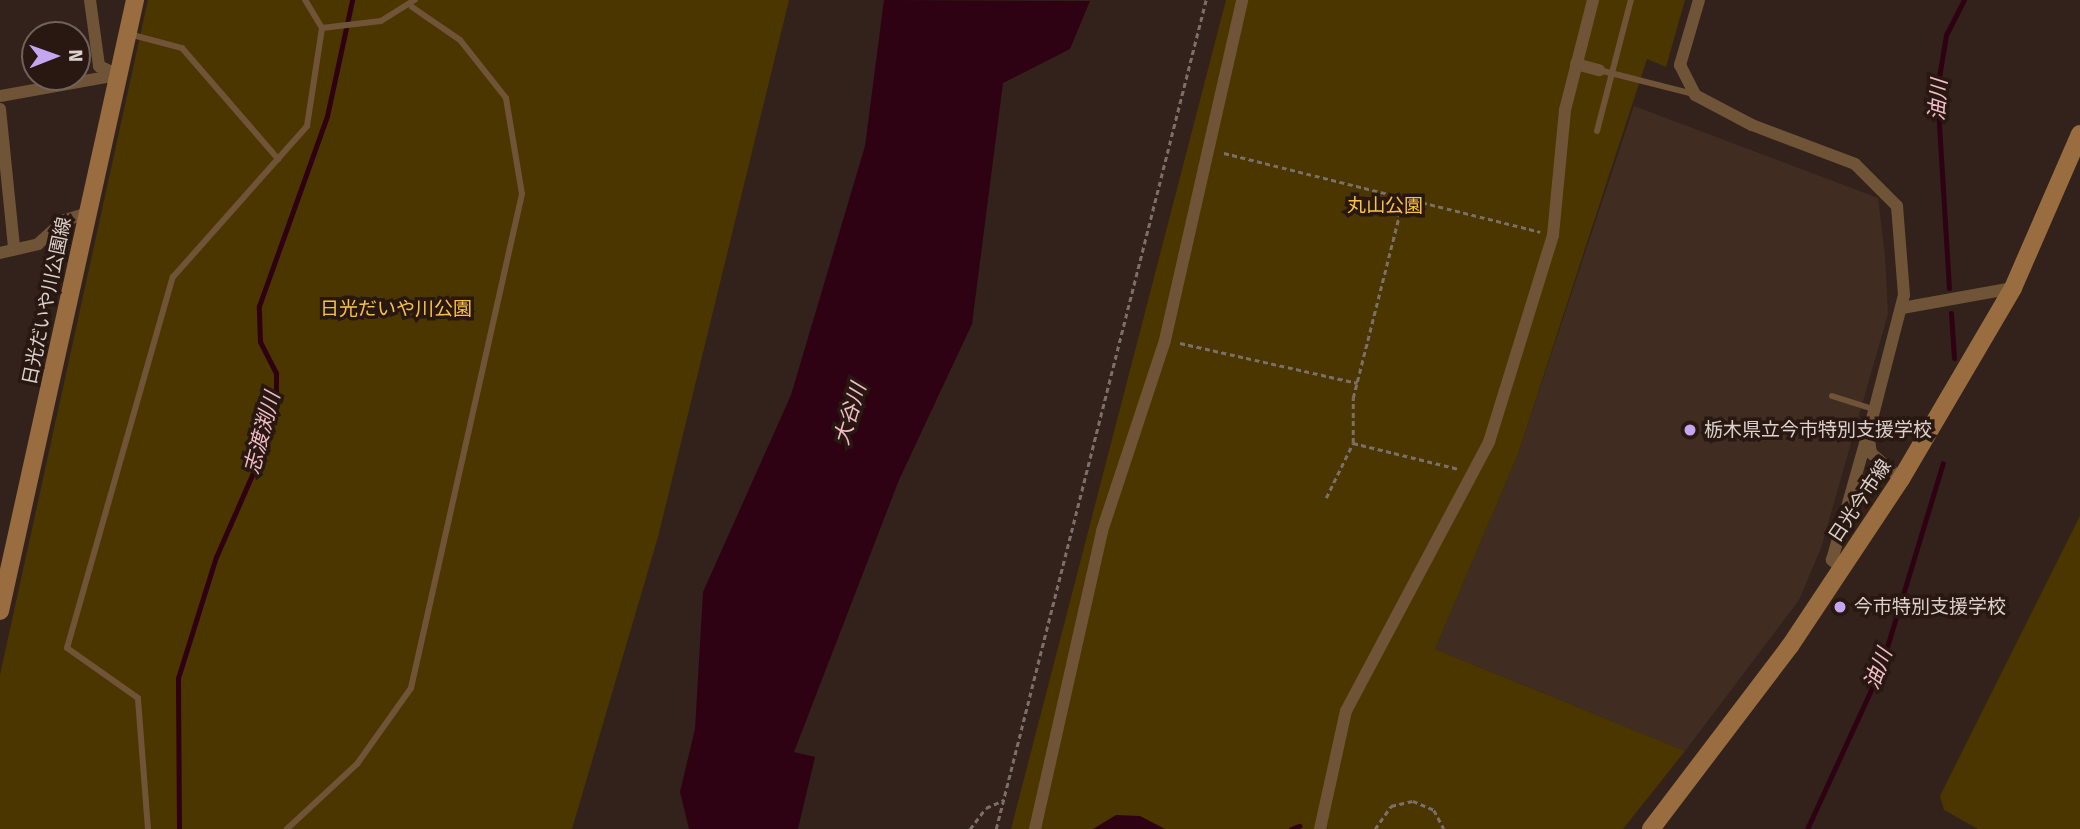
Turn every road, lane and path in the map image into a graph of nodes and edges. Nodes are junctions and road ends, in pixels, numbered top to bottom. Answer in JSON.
{"nodes":[{"id":1,"x":90,"y":0,"type":"edge"},
{"id":2,"x":135,"y":0,"type":"edge"},
{"id":3,"x":305,"y":0,"type":"edge"},
{"id":4,"x":1206,"y":0,"type":"edge"},
{"id":5,"x":1242,"y":0,"type":"edge"},
{"id":6,"x":1593,"y":0,"type":"edge"},
{"id":7,"x":1631,"y":0,"type":"edge"},
{"id":8,"x":1699,"y":0,"type":"edge"},
{"id":9,"x":414,"y":3,"type":"edge"},
{"id":10,"x":322,"y":28,"type":"junction"},
{"id":11,"x":127,"y":34,"type":"junction"},
{"id":12,"x":1576,"y":64,"type":"junction"},
{"id":13,"x":1599,"y":70,"type":"joint"},
{"id":14,"x":1612,"y":74,"type":"junction"},
{"id":15,"x":118,"y":75,"type":"junction"},
{"id":16,"x":1695,"y":95,"type":"junction"},
{"id":17,"x":0,"y":96,"type":"edge"},
{"id":18,"x":0,"y":110,"type":"edge"},
{"id":19,"x":1597,"y":131,"type":"dead end"},
{"id":20,"x":2080,"y":134,"type":"edge"},
{"id":21,"x":1208,"y":149,"type":"junction"},
{"id":22,"x":278,"y":159,"type":"junction"},
{"id":23,"x":1405,"y":196,"type":"junction"},
{"id":24,"x":88,"y":213,"type":"junction"},
{"id":25,"x":1553,"y":235,"type":"junction"},
{"id":26,"x":14,"y":247,"type":"junction"},
{"id":27,"x":0,"y":253,"type":"edge"},
{"id":28,"x":2013,"y":288,"type":"junction"},
{"id":29,"x":1902,"y":308,"type":"junction"},
{"id":30,"x":1165,"y":340,"type":"junction"},
{"id":31,"x":1358,"y":383,"type":"junction"},
{"id":32,"x":1832,"y":396,"type":"dead end"},
{"id":33,"x":1873,"y":409,"type":"junction"},
{"id":34,"x":1868,"y":434,"type":"junction"},
{"id":35,"x":1353,"y":443,"type":"junction"},
{"id":36,"x":1475,"y":473,"type":"junction"},
{"id":37,"x":1901,"y":479,"type":"junction"},
{"id":38,"x":1326,"y":498,"type":"dead end"},
{"id":39,"x":1840,"y":567,"type":"junction"},
{"id":40,"x":0,"y":611,"type":"edge"},
{"id":41,"x":1004,"y":800,"type":"junction"},
{"id":42,"x":148,"y":829,"type":"edge"},
{"id":43,"x":287,"y":829,"type":"edge"},
{"id":44,"x":970,"y":829,"type":"edge"},
{"id":45,"x":996,"y":829,"type":"edge"},
{"id":46,"x":1035,"y":829,"type":"edge"},
{"id":47,"x":1321,"y":829,"type":"edge"},
{"id":48,"x":1375,"y":829,"type":"edge"},
{"id":49,"x":1444,"y":829,"type":"edge"},
{"id":50,"x":1651,"y":829,"type":"edge"}],
"edges":[{"from":1,"to":15,"type":"street"},
{"from":2,"to":11,"type":"main road","name":"日光だいや川公園線"},
{"from":3,"to":10,"type":"lane"},
{"from":4,"to":41,"type":"path"},
{"from":5,"to":21,"type":"street"},
{"from":6,"to":12,"type":"street"},
{"from":7,"to":14,"type":"lane"},
{"from":8,"to":16,"type":"street"},
{"from":9,"to":10,"type":"lane"},
{"from":9,"to":43,"type":"lane"},
{"from":10,"to":22,"type":"lane"},
{"from":11,"to":15,"type":"main road","name":"日光だいや川公園線"},
{"from":11,"to":22,"type":"lane"},
{"from":12,"to":13,"type":"street"},
{"from":12,"to":25,"type":"street"},
{"from":13,"to":14,"type":"lane"},
{"from":14,"to":16,"type":"lane"},
{"from":14,"to":19,"type":"lane"},
{"from":15,"to":17,"type":"street"},
{"from":15,"to":24,"type":"main road","name":"日光だいや川公園線"},
{"from":16,"to":29,"type":"street"},
{"from":18,"to":26,"type":"street"},
{"from":20,"to":28,"type":"main road","name":"日光今市線"},
{"from":21,"to":23,"type":"path"},
{"from":21,"to":30,"type":"street"},
{"from":22,"to":42,"type":"lane"},
{"from":23,"to":25,"type":"path"},
{"from":23,"to":31,"type":"path"},
{"from":24,"to":26,"type":"street"},
{"from":24,"to":40,"type":"main road","name":"日光だいや川公園線"},
{"from":25,"to":36,"type":"street"},
{"from":26,"to":27,"type":"street"},
{"from":28,"to":29,"type":"street"},
{"from":28,"to":37,"type":"main road","name":"日光今市線"},
{"from":29,"to":33,"type":"street"},
{"from":30,"to":31,"type":"path"},
{"from":30,"to":46,"type":"street"},
{"from":31,"to":35,"type":"path"},
{"from":32,"to":33,"type":"lane"},
{"from":33,"to":34,"type":"street"},
{"from":34,"to":37,"type":"street"},
{"from":34,"to":39,"type":"street"},
{"from":35,"to":36,"type":"path"},
{"from":35,"to":38,"type":"path"},
{"from":36,"to":47,"type":"street"},
{"from":37,"to":39,"type":"main road","name":"日光今市線"},
{"from":39,"to":50,"type":"main road","name":"日光今市線"},
{"from":41,"to":44,"type":"path"},
{"from":41,"to":45,"type":"path"},
{"from":48,"to":49,"type":"path"}]}
